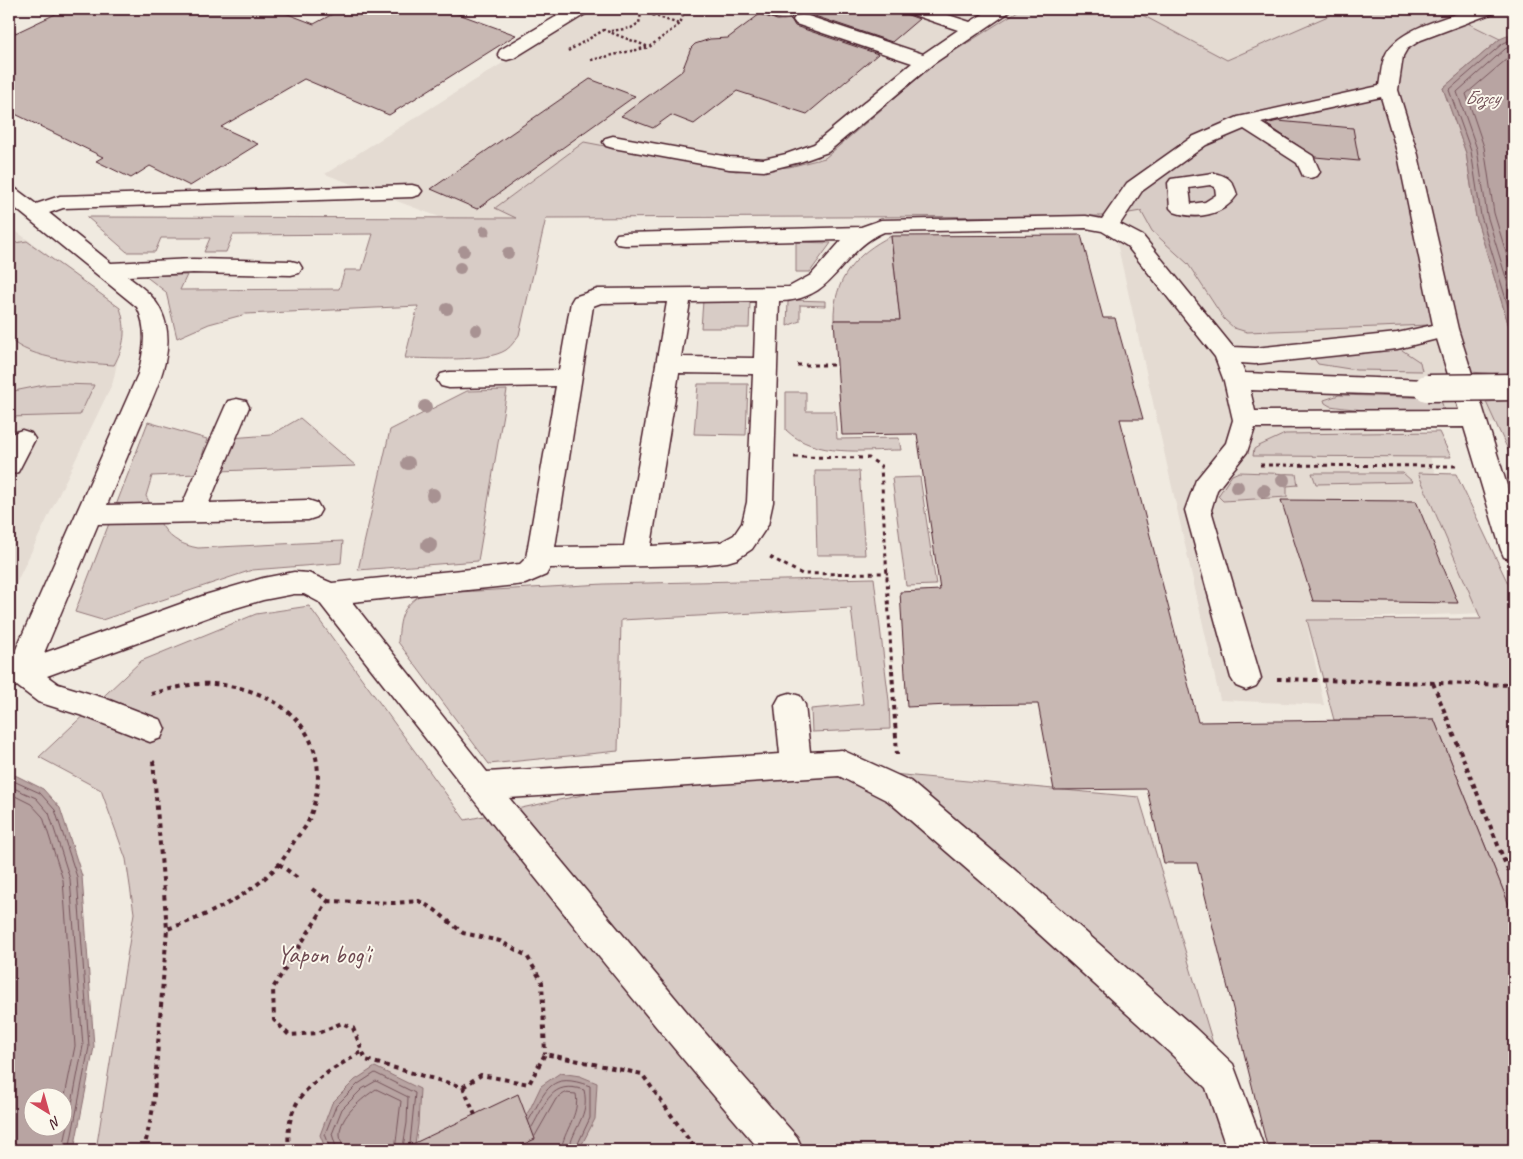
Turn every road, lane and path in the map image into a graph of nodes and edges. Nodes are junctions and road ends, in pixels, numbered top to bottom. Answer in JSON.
{"nodes":[{"id":1,"x":581,"y":9,"type":"edge"},
{"id":2,"x":635,"y":9,"type":"edge"},
{"id":3,"x":686,"y":9,"type":"edge"},
{"id":4,"x":914,"y":9,"type":"edge"},
{"id":5,"x":1002,"y":9,"type":"edge"},
{"id":6,"x":1487,"y":9,"type":"edge"},
{"id":7,"x":802,"y":20,"type":"dead end"},
{"id":8,"x":680,"y":24,"type":"junction"},
{"id":9,"x":596,"y":27,"type":"dead end"},
{"id":10,"x":972,"y":29,"type":"junction"},
{"id":11,"x":604,"y":30,"type":"junction"},
{"id":12,"x":649,"y":47,"type":"junction"},
{"id":13,"x":568,"y":51,"type":"dead end"},
{"id":14,"x":507,"y":54,"type":"dead end"},
{"id":15,"x":592,"y":60,"type":"dead end"},
{"id":16,"x":926,"y":60,"type":"junction"},
{"id":17,"x":1388,"y":90,"type":"junction"},
{"id":18,"x":1245,"y":121,"type":"junction"},
{"id":19,"x":1199,"y":141,"type":"junction"},
{"id":20,"x":613,"y":142,"type":"dead end"},
{"id":21,"x":1310,"y":172,"type":"dead end"},
{"id":22,"x":1200,"y":181,"type":"dead end"},
{"id":23,"x":412,"y":191,"type":"dead end"},
{"id":24,"x":9,"y":193,"type":"edge"},
{"id":25,"x":34,"y":212,"type":"junction"},
{"id":26,"x":1108,"y":226,"type":"junction"},
{"id":27,"x":864,"y":233,"type":"junction"},
{"id":28,"x":625,"y":239,"type":"dead end"},
{"id":29,"x":292,"y":268,"type":"dead end"},
{"id":30,"x":107,"y":270,"type":"junction"},
{"id":31,"x":768,"y":294,"type":"junction"},
{"id":32,"x":680,"y":295,"type":"junction"},
{"id":33,"x":1446,"y":329,"type":"junction"},
{"id":34,"x":1226,"y":355,"type":"junction"},
{"id":35,"x":668,"y":365,"type":"junction"},
{"id":36,"x":800,"y":365,"type":"dead end"},
{"id":37,"x":834,"y":365,"type":"dead end"},
{"id":38,"x":765,"y":366,"type":"junction"},
{"id":39,"x":570,"y":378,"type":"junction"},
{"id":40,"x":449,"y":380,"type":"dead end"},
{"id":41,"x":1236,"y":381,"type":"junction"},
{"id":42,"x":1514,"y":388,"type":"edge"},
{"id":43,"x":237,"y":407,"type":"dead end"},
{"id":44,"x":1474,"y":418,"type":"junction"},
{"id":45,"x":1245,"y":420,"type":"junction"},
{"id":46,"x":22,"y":439,"type":"dead end"},
{"id":47,"x":761,"y":457,"type":"junction"},
{"id":48,"x":1222,"y":465,"type":"junction"},
{"id":49,"x":9,"y":466,"type":"edge"},
{"id":50,"x":1489,"y":466,"type":"junction"},
{"id":51,"x":308,"y":510,"type":"dead end"},
{"id":52,"x":192,"y":512,"type":"junction"},
{"id":53,"x":88,"y":515,"type":"junction"},
{"id":54,"x":743,"y":542,"type":"junction"},
{"id":55,"x":1514,"y":550,"type":"edge"},
{"id":56,"x":636,"y":556,"type":"junction"},
{"id":57,"x":540,"y":558,"type":"junction"},
{"id":58,"x":888,"y":573,"type":"junction"},
{"id":59,"x":329,"y":594,"type":"junction"},
{"id":60,"x":15,"y":675,"type":"edge"},
{"id":61,"x":1246,"y":678,"type":"joint"},
{"id":62,"x":1433,"y":683,"type":"junction"},
{"id":63,"x":1514,"y":685,"type":"edge"},
{"id":64,"x":790,"y":705,"type":"dead end"},
{"id":65,"x":150,"y":730,"type":"junction"},
{"id":66,"x":796,"y":766,"type":"junction"},
{"id":67,"x":480,"y":786,"type":"junction"},
{"id":68,"x":899,"y":791,"type":"junction"},
{"id":69,"x":279,"y":864,"type":"junction"},
{"id":70,"x":299,"y":880,"type":"dead end"},
{"id":71,"x":1514,"y":885,"type":"edge"},
{"id":72,"x":312,"y":888,"type":"dead end"},
{"id":73,"x":328,"y":901,"type":"junction"},
{"id":74,"x":167,"y":929,"type":"junction"},
{"id":75,"x":362,"y":1051,"type":"junction"},
{"id":76,"x":545,"y":1054,"type":"junction"},
{"id":77,"x":463,"y":1087,"type":"junction"},
{"id":78,"x":475,"y":1115,"type":"dead end"},
{"id":79,"x":144,"y":1150,"type":"edge"},
{"id":80,"x":289,"y":1150,"type":"edge"},
{"id":81,"x":696,"y":1150,"type":"edge"},
{"id":82,"x":784,"y":1150,"type":"edge"},
{"id":83,"x":1246,"y":1150,"type":"edge"}],
"edges":[{"from":1,"to":14,"type":"street"},
{"from":2,"to":8,"type":"path"},
{"from":2,"to":11,"type":"path"},
{"from":3,"to":8,"type":"path"},
{"from":4,"to":10,"type":"street"},
{"from":5,"to":10,"type":"street"},
{"from":6,"to":17,"type":"street"},
{"from":7,"to":16,"type":"street"},
{"from":8,"to":12,"type":"path"},
{"from":9,"to":11,"type":"path"},
{"from":10,"to":16,"type":"street"},
{"from":11,"to":12,"type":"path"},
{"from":11,"to":13,"type":"path"},
{"from":12,"to":15,"type":"path"},
{"from":16,"to":20,"type":"street"},
{"from":17,"to":18,"type":"street"},
{"from":17,"to":33,"type":"street"},
{"from":18,"to":19,"type":"street"},
{"from":18,"to":21,"type":"street"},
{"from":19,"to":22,"type":"street"},
{"from":19,"to":26,"type":"street"},
{"from":23,"to":25,"type":"street"},
{"from":24,"to":25,"type":"street"},
{"from":25,"to":30,"type":"street"},
{"from":26,"to":27,"type":"street"},
{"from":26,"to":34,"type":"street"},
{"from":27,"to":28,"type":"street"},
{"from":27,"to":31,"type":"street"},
{"from":29,"to":30,"type":"street"},
{"from":30,"to":53,"type":"street"},
{"from":31,"to":32,"type":"street"},
{"from":31,"to":38,"type":"street"},
{"from":32,"to":35,"type":"street"},
{"from":32,"to":39,"type":"street"},
{"from":33,"to":34,"type":"street"},
{"from":33,"to":44,"type":"street"},
{"from":34,"to":41,"type":"street"},
{"from":35,"to":38,"type":"street"},
{"from":35,"to":56,"type":"street"},
{"from":36,"to":37,"type":"path"},
{"from":38,"to":47,"type":"street"},
{"from":39,"to":40,"type":"street"},
{"from":39,"to":57,"type":"street"},
{"from":41,"to":42,"type":"street","bridge":true},
{"from":41,"to":45,"type":"street"},
{"from":43,"to":52,"type":"street"},
{"from":44,"to":45,"type":"street"},
{"from":44,"to":50,"type":"street"},
{"from":45,"to":48,"type":"street"},
{"from":46,"to":49,"type":"street"},
{"from":47,"to":54,"type":"street"},
{"from":47,"to":58,"type":"path"},
{"from":48,"to":50,"type":"path"},
{"from":48,"to":61,"type":"street"},
{"from":50,"to":55,"type":"street"},
{"from":51,"to":52,"type":"street"},
{"from":52,"to":53,"type":"street"},
{"from":53,"to":60,"type":"street"},
{"from":54,"to":56,"type":"street"},
{"from":54,"to":58,"type":"path"},
{"from":56,"to":57,"type":"street"},
{"from":57,"to":59,"type":"street"},
{"from":58,"to":68,"type":"path"},
{"from":59,"to":60,"type":"street"},
{"from":59,"to":67,"type":"street"},
{"from":60,"to":65,"type":"street"},
{"from":61,"to":62,"type":"path"},
{"from":62,"to":63,"type":"path"},
{"from":62,"to":71,"type":"path"},
{"from":64,"to":66,"type":"street"},
{"from":65,"to":69,"type":"path"},
{"from":65,"to":74,"type":"path"},
{"from":66,"to":67,"type":"street"},
{"from":66,"to":68,"type":"street"},
{"from":67,"to":82,"type":"street"},
{"from":68,"to":83,"type":"street"},
{"from":69,"to":70,"type":"path"},
{"from":69,"to":74,"type":"path"},
{"from":72,"to":73,"type":"path"},
{"from":73,"to":75,"type":"path"},
{"from":73,"to":76,"type":"path"},
{"from":74,"to":79,"type":"path"},
{"from":75,"to":77,"type":"path"},
{"from":75,"to":80,"type":"path"},
{"from":76,"to":77,"type":"path"},
{"from":76,"to":81,"type":"path"},
{"from":77,"to":78,"type":"path"}]}
